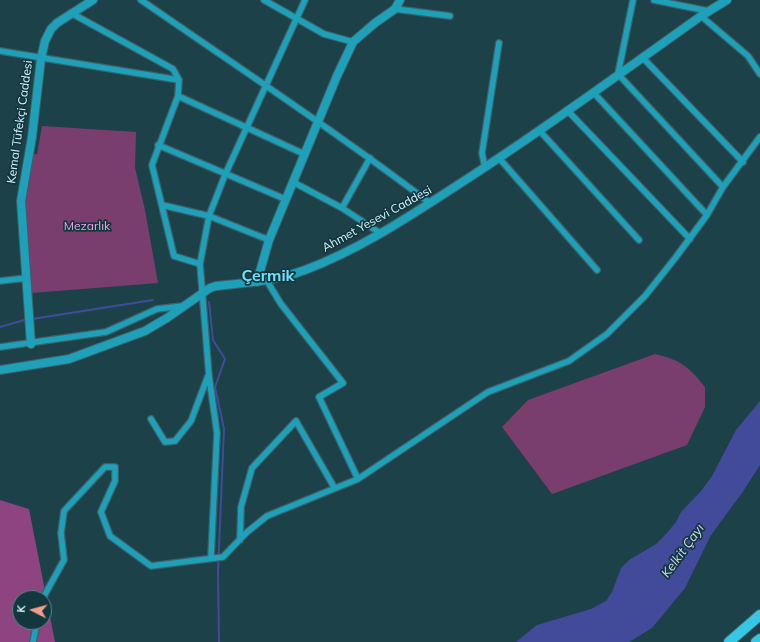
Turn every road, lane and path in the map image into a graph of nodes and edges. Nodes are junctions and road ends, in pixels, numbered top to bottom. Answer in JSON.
{"nodes":[{"id":1,"x":93,"y":0,"type":"edge"},
{"id":2,"x":141,"y":0,"type":"edge"},
{"id":3,"x":264,"y":0,"type":"edge"},
{"id":4,"x":305,"y":0,"type":"edge"},
{"id":5,"x":400,"y":0,"type":"edge"},
{"id":6,"x":633,"y":0,"type":"edge"},
{"id":7,"x":654,"y":0,"type":"edge"},
{"id":8,"x":727,"y":0,"type":"edge"},
{"id":9,"x":395,"y":9,"type":"junction"},
{"id":10,"x":708,"y":11,"type":"junction"},
{"id":11,"x":71,"y":13,"type":"junction"},
{"id":12,"x":450,"y":16,"type":"dead end"},
{"id":13,"x":700,"y":16,"type":"junction"},
{"id":14,"x":296,"y":18,"type":"junction"},
{"id":15,"x":353,"y":42,"type":"junction"},
{"id":16,"x":499,"y":43,"type":"dead end"},
{"id":17,"x":0,"y":51,"type":"edge"},
{"id":18,"x":642,"y":57,"type":"junction"},
{"id":19,"x":41,"y":59,"type":"junction"},
{"id":20,"x":618,"y":74,"type":"junction"},
{"id":21,"x":760,"y":74,"type":"edge"},
{"id":22,"x":179,"y":80,"type":"junction"},
{"id":23,"x":265,"y":86,"type":"junction"},
{"id":24,"x":593,"y":92,"type":"junction"},
{"id":25,"x":178,"y":96,"type":"junction"},
{"id":26,"x":566,"y":110,"type":"junction"},
{"id":27,"x":318,"y":120,"type":"junction"},
{"id":28,"x":246,"y":127,"type":"junction"},
{"id":29,"x":539,"y":130,"type":"junction"},
{"id":30,"x":760,"y":137,"type":"edge"},
{"id":31,"x":158,"y":145,"type":"junction"},
{"id":32,"x":304,"y":154,"type":"junction"},
{"id":33,"x":370,"y":158,"type":"junction"},
{"id":34,"x":499,"y":158,"type":"junction"},
{"id":35,"x":743,"y":162,"type":"junction"},
{"id":36,"x":485,"y":168,"type":"junction"},
{"id":37,"x":225,"y":175,"type":"junction"},
{"id":38,"x":293,"y":182,"type":"junction"},
{"id":39,"x":723,"y":187,"type":"junction"},
{"id":40,"x":285,"y":200,"type":"junction"},
{"id":41,"x":430,"y":203,"type":"junction"},
{"id":42,"x":162,"y":205,"type":"junction"},
{"id":43,"x":342,"y":208,"type":"junction"},
{"id":44,"x":707,"y":215,"type":"junction"},
{"id":45,"x":210,"y":216,"type":"junction"},
{"id":46,"x":380,"y":233,"type":"junction"},
{"id":47,"x":690,"y":239,"type":"junction"},
{"id":48,"x":269,"y":240,"type":"junction"},
{"id":49,"x":639,"y":240,"type":"dead end"},
{"id":50,"x":200,"y":264,"type":"junction"},
{"id":51,"x":597,"y":270,"type":"dead end"},
{"id":52,"x":26,"y":278,"type":"junction"},
{"id":53,"x":0,"y":281,"type":"edge"},
{"id":54,"x":267,"y":281,"type":"junction"},
{"id":55,"x":257,"y":282,"type":"junction"},
{"id":56,"x":202,"y":292,"type":"junction"},
{"id":57,"x":183,"y":306,"type":"junction"},
{"id":58,"x":30,"y":344,"type":"junction"},
{"id":59,"x":0,"y":347,"type":"edge"},
{"id":60,"x":0,"y":370,"type":"edge"},
{"id":61,"x":209,"y":376,"type":"junction"},
{"id":62,"x":151,"y":418,"type":"dead end"},
{"id":63,"x":358,"y":479,"type":"junction"},
{"id":64,"x":334,"y":488,"type":"junction"},
{"id":65,"x":240,"y":540,"type":"junction"},
{"id":66,"x":213,"y":557,"type":"junction"},
{"id":67,"x":47,"y":590,"type":"edge"},
{"id":68,"x":760,"y":615,"type":"edge"},
{"id":69,"x":35,"y":630,"type":"edge"},
{"id":70,"x":760,"y":639,"type":"edge"},
{"id":71,"x":33,"y":642,"type":"edge"},
{"id":72,"x":729,"y":642,"type":"edge"},
{"id":73,"x":756,"y":642,"type":"edge"}],
"edges":[{"from":1,"to":11,"type":"street","name":"Kemal Tüfekçi Caddesi"},
{"from":2,"to":23,"type":"street"},
{"from":3,"to":14,"type":"street"},
{"from":4,"to":14,"type":"street"},
{"from":5,"to":9,"type":"street"},
{"from":6,"to":20,"type":"street"},
{"from":7,"to":10,"type":"street"},
{"from":8,"to":10,"type":"street","name":"Ahmet Yesevi Caddesi"},
{"from":9,"to":12,"type":"street"},
{"from":9,"to":15,"type":"street"},
{"from":10,"to":13,"type":"street","name":"Ahmet Yesevi Caddesi"},
{"from":11,"to":19,"type":"street","name":"Kemal Tüfekçi Caddesi"},
{"from":11,"to":22,"type":"street"},
{"from":13,"to":18,"type":"street","name":"Ahmet Yesevi Caddesi"},
{"from":13,"to":21,"type":"street"},
{"from":14,"to":15,"type":"street"},
{"from":14,"to":23,"type":"street"},
{"from":15,"to":27,"type":"street"},
{"from":16,"to":36,"type":"street"},
{"from":17,"to":19,"type":"street"},
{"from":18,"to":20,"type":"street","name":"Ahmet Yesevi Caddesi"},
{"from":18,"to":35,"type":"street"},
{"from":19,"to":22,"type":"street"},
{"from":19,"to":52,"type":"street","name":"Kemal Tüfekçi Caddesi"},
{"from":20,"to":24,"type":"street","name":"Ahmet Yesevi Caddesi"},
{"from":20,"to":39,"type":"street"},
{"from":22,"to":25,"type":"street"},
{"from":23,"to":27,"type":"street"},
{"from":23,"to":28,"type":"street"},
{"from":24,"to":26,"type":"street","name":"Ahmet Yesevi Caddesi"},
{"from":24,"to":44,"type":"street"},
{"from":25,"to":28,"type":"street"},
{"from":25,"to":31,"type":"street"},
{"from":26,"to":29,"type":"street","name":"Ahmet Yesevi Caddesi"},
{"from":26,"to":47,"type":"street"},
{"from":27,"to":32,"type":"street"},
{"from":27,"to":33,"type":"street"},
{"from":28,"to":32,"type":"street"},
{"from":28,"to":37,"type":"street"},
{"from":29,"to":34,"type":"street","name":"Ahmet Yesevi Caddesi"},
{"from":29,"to":49,"type":"street"},
{"from":30,"to":35,"type":"street"},
{"from":31,"to":37,"type":"street"},
{"from":31,"to":42,"type":"street"},
{"from":32,"to":38,"type":"street"},
{"from":33,"to":41,"type":"street"},
{"from":33,"to":43,"type":"street"},
{"from":34,"to":36,"type":"street","name":"Ahmet Yesevi Caddesi"},
{"from":34,"to":51,"type":"street"},
{"from":35,"to":39,"type":"street"},
{"from":36,"to":41,"type":"street","name":"Ahmet Yesevi Caddesi"},
{"from":37,"to":40,"type":"street"},
{"from":37,"to":45,"type":"street"},
{"from":38,"to":40,"type":"street"},
{"from":38,"to":43,"type":"street"},
{"from":39,"to":44,"type":"street"},
{"from":40,"to":48,"type":"street"},
{"from":41,"to":46,"type":"street","name":"Ahmet Yesevi Caddesi"},
{"from":42,"to":45,"type":"street"},
{"from":42,"to":50,"type":"street"},
{"from":43,"to":46,"type":"street"},
{"from":44,"to":47,"type":"street"},
{"from":45,"to":48,"type":"street"},
{"from":45,"to":50,"type":"street"},
{"from":46,"to":54,"type":"street","name":"Ahmet Yesevi Caddesi"},
{"from":47,"to":63,"type":"street"},
{"from":48,"to":55,"type":"street"},
{"from":50,"to":56,"type":"street"},
{"from":52,"to":53,"type":"street"},
{"from":52,"to":58,"type":"street","name":"Kemal Tüfekçi Caddesi"},
{"from":54,"to":55,"type":"street","name":"Ahmet Yesevi Caddesi"},
{"from":54,"to":63,"type":"street"},
{"from":55,"to":56,"type":"street","name":"Ahmet Yesevi Caddesi"},
{"from":56,"to":57,"type":"street","name":"Ahmet Yesevi Caddesi"},
{"from":56,"to":61,"type":"street"},
{"from":57,"to":58,"type":"street"},
{"from":57,"to":60,"type":"street","name":"Ahmet Yesevi Caddesi"},
{"from":58,"to":59,"type":"street"},
{"from":61,"to":62,"type":"street"},
{"from":61,"to":66,"type":"street"},
{"from":63,"to":64,"type":"street"},
{"from":64,"to":65,"type":"street"},
{"from":64,"to":65,"type":"street"},
{"from":65,"to":66,"type":"street"},
{"from":66,"to":67,"type":"street"},
{"from":68,"to":72,"type":"highway"},
{"from":69,"to":71,"type":"street"},
{"from":70,"to":73,"type":"highway"}]}
